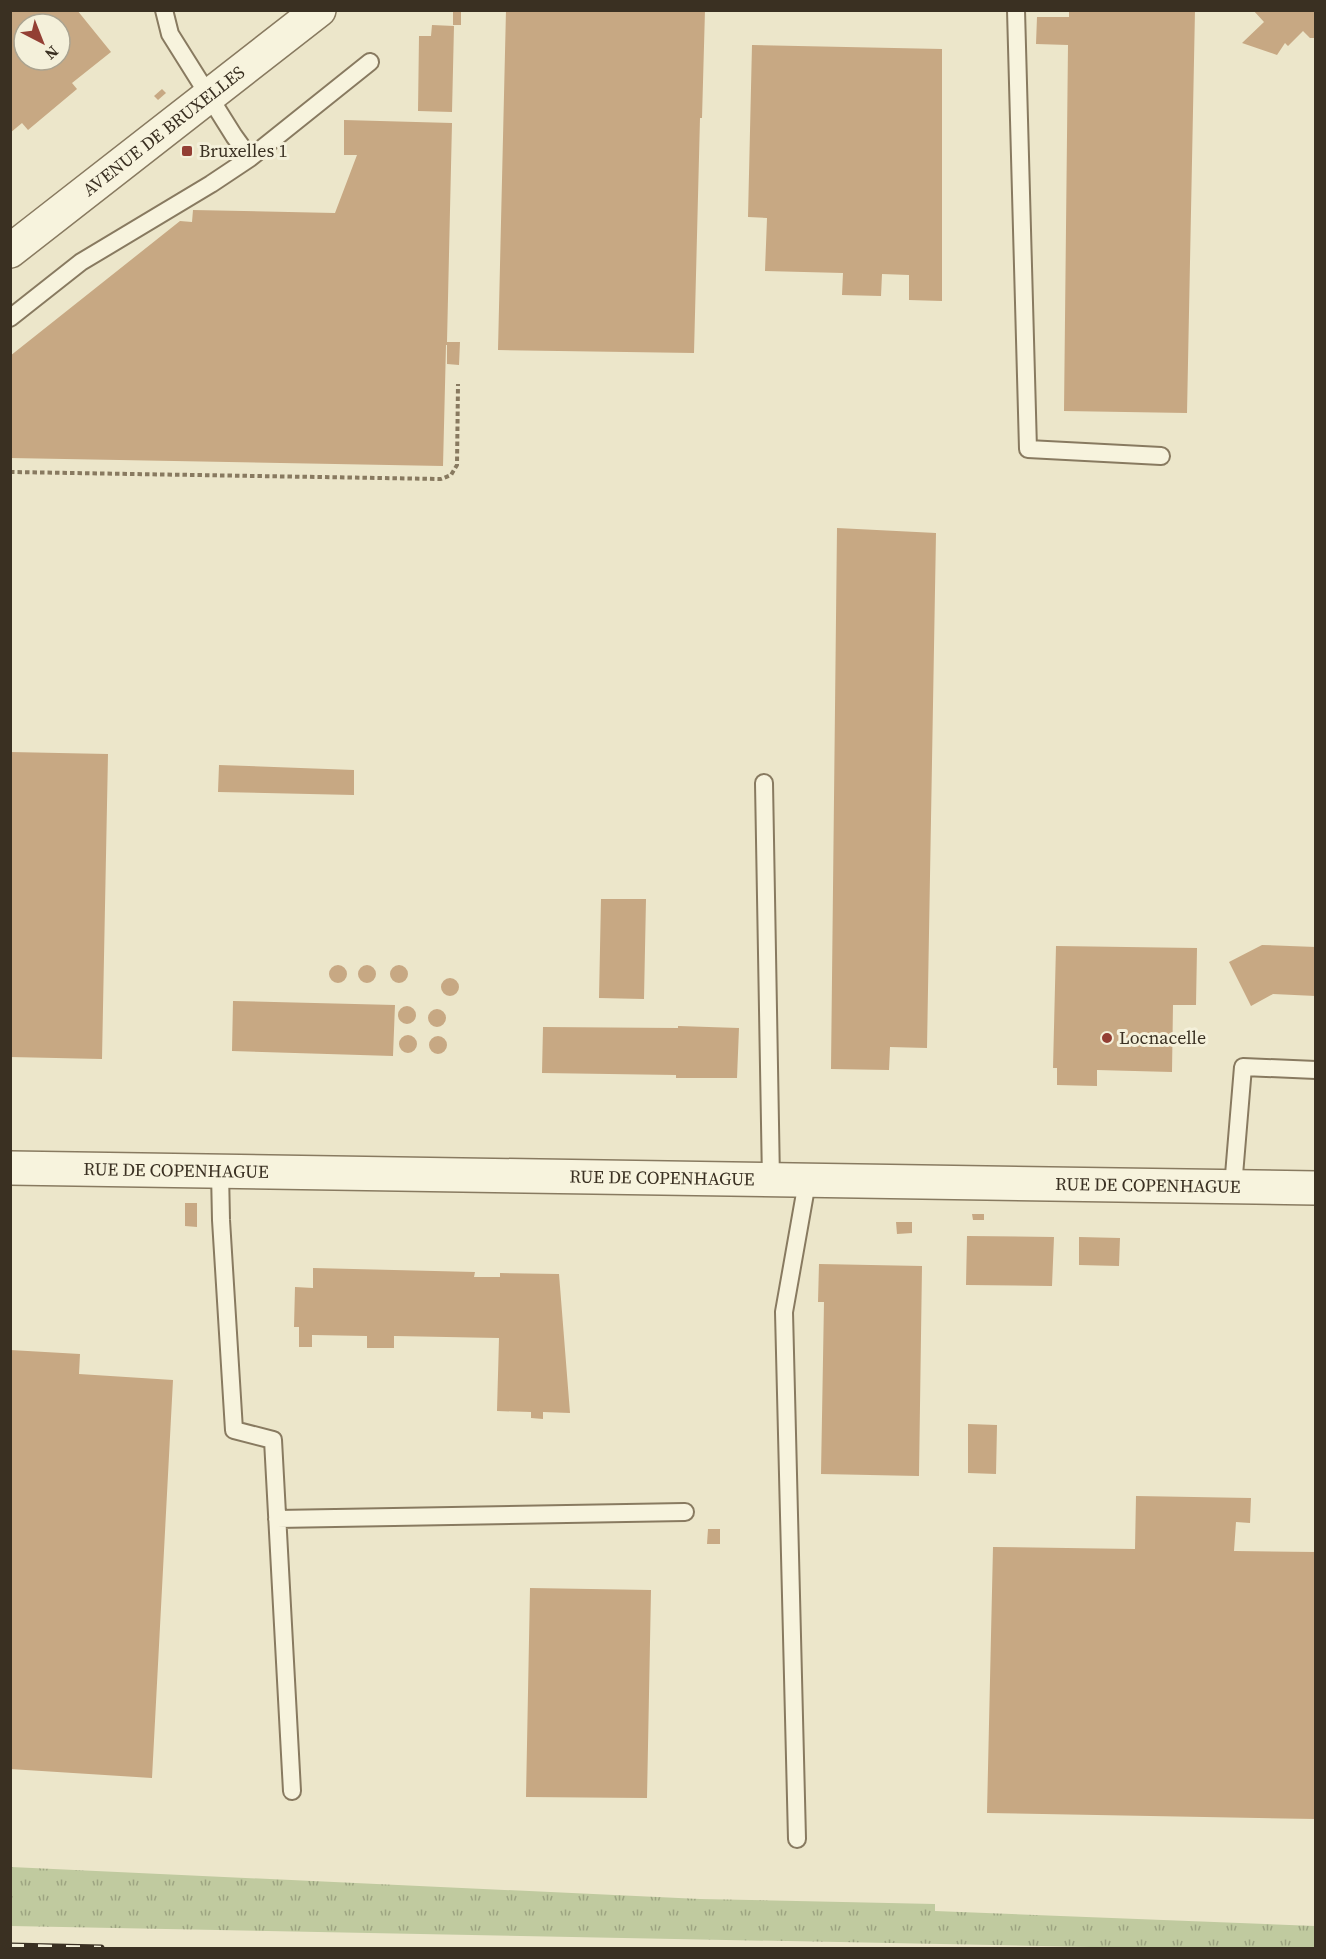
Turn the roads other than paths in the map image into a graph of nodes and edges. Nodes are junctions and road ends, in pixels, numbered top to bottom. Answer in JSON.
{"nodes":[{"id":1,"x":164,"y":10,"type":"edge"},
{"id":2,"x":319,"y":10,"type":"edge"},
{"id":3,"x":1016,"y":10,"type":"edge"},
{"id":4,"x":370,"y":62,"type":"dead end"},
{"id":5,"x":209,"y":96,"type":"junction"},
{"id":6,"x":250,"y":158,"type":"junction"},
{"id":7,"x":10,"y":251,"type":"edge"},
{"id":8,"x":10,"y":318,"type":"edge"},
{"id":9,"x":1161,"y":456,"type":"dead end"},
{"id":10,"x":765,"y":783,"type":"dead end"},
{"id":11,"x":1316,"y":1070,"type":"edge"},
{"id":12,"x":10,"y":1168,"type":"edge"},
{"id":13,"x":220,"y":1172,"type":"junction"},
{"id":14,"x":771,"y":1180,"type":"junction"},
{"id":15,"x":807,"y":1182,"type":"junction"},
{"id":16,"x":1233,"y":1187,"type":"junction"},
{"id":17,"x":1316,"y":1188,"type":"edge"},
{"id":18,"x":685,"y":1512,"type":"dead end"},
{"id":19,"x":277,"y":1520,"type":"junction"},
{"id":20,"x":292,"y":1791,"type":"dead end"},
{"id":21,"x":797,"y":1839,"type":"dead end"}],
"edges":[{"from":1,"to":5,"type":"lane"},
{"from":2,"to":5,"type":"street","name":"AVENUE DE BRUXELLES"},
{"from":3,"to":9,"type":"lane"},
{"from":4,"to":6,"type":"lane"},
{"from":5,"to":6,"type":"lane"},
{"from":5,"to":7,"type":"street","name":"AVENUE DE BRUXELLES"},
{"from":6,"to":8,"type":"lane"},
{"from":10,"to":14,"type":"lane"},
{"from":11,"to":16,"type":"lane"},
{"from":12,"to":13,"type":"street","name":"RUE DE COPENHAGUE"},
{"from":13,"to":14,"type":"street","name":"RUE DE COPENHAGUE"},
{"from":13,"to":19,"type":"lane"},
{"from":14,"to":15,"type":"street","name":"RUE DE COPENHAGUE"},
{"from":15,"to":16,"type":"street","name":"RUE DE COPENHAGUE"},
{"from":15,"to":21,"type":"lane"},
{"from":16,"to":17,"type":"street","name":"RUE DE COPENHAGUE"},
{"from":18,"to":19,"type":"lane"},
{"from":19,"to":20,"type":"lane"}]}
